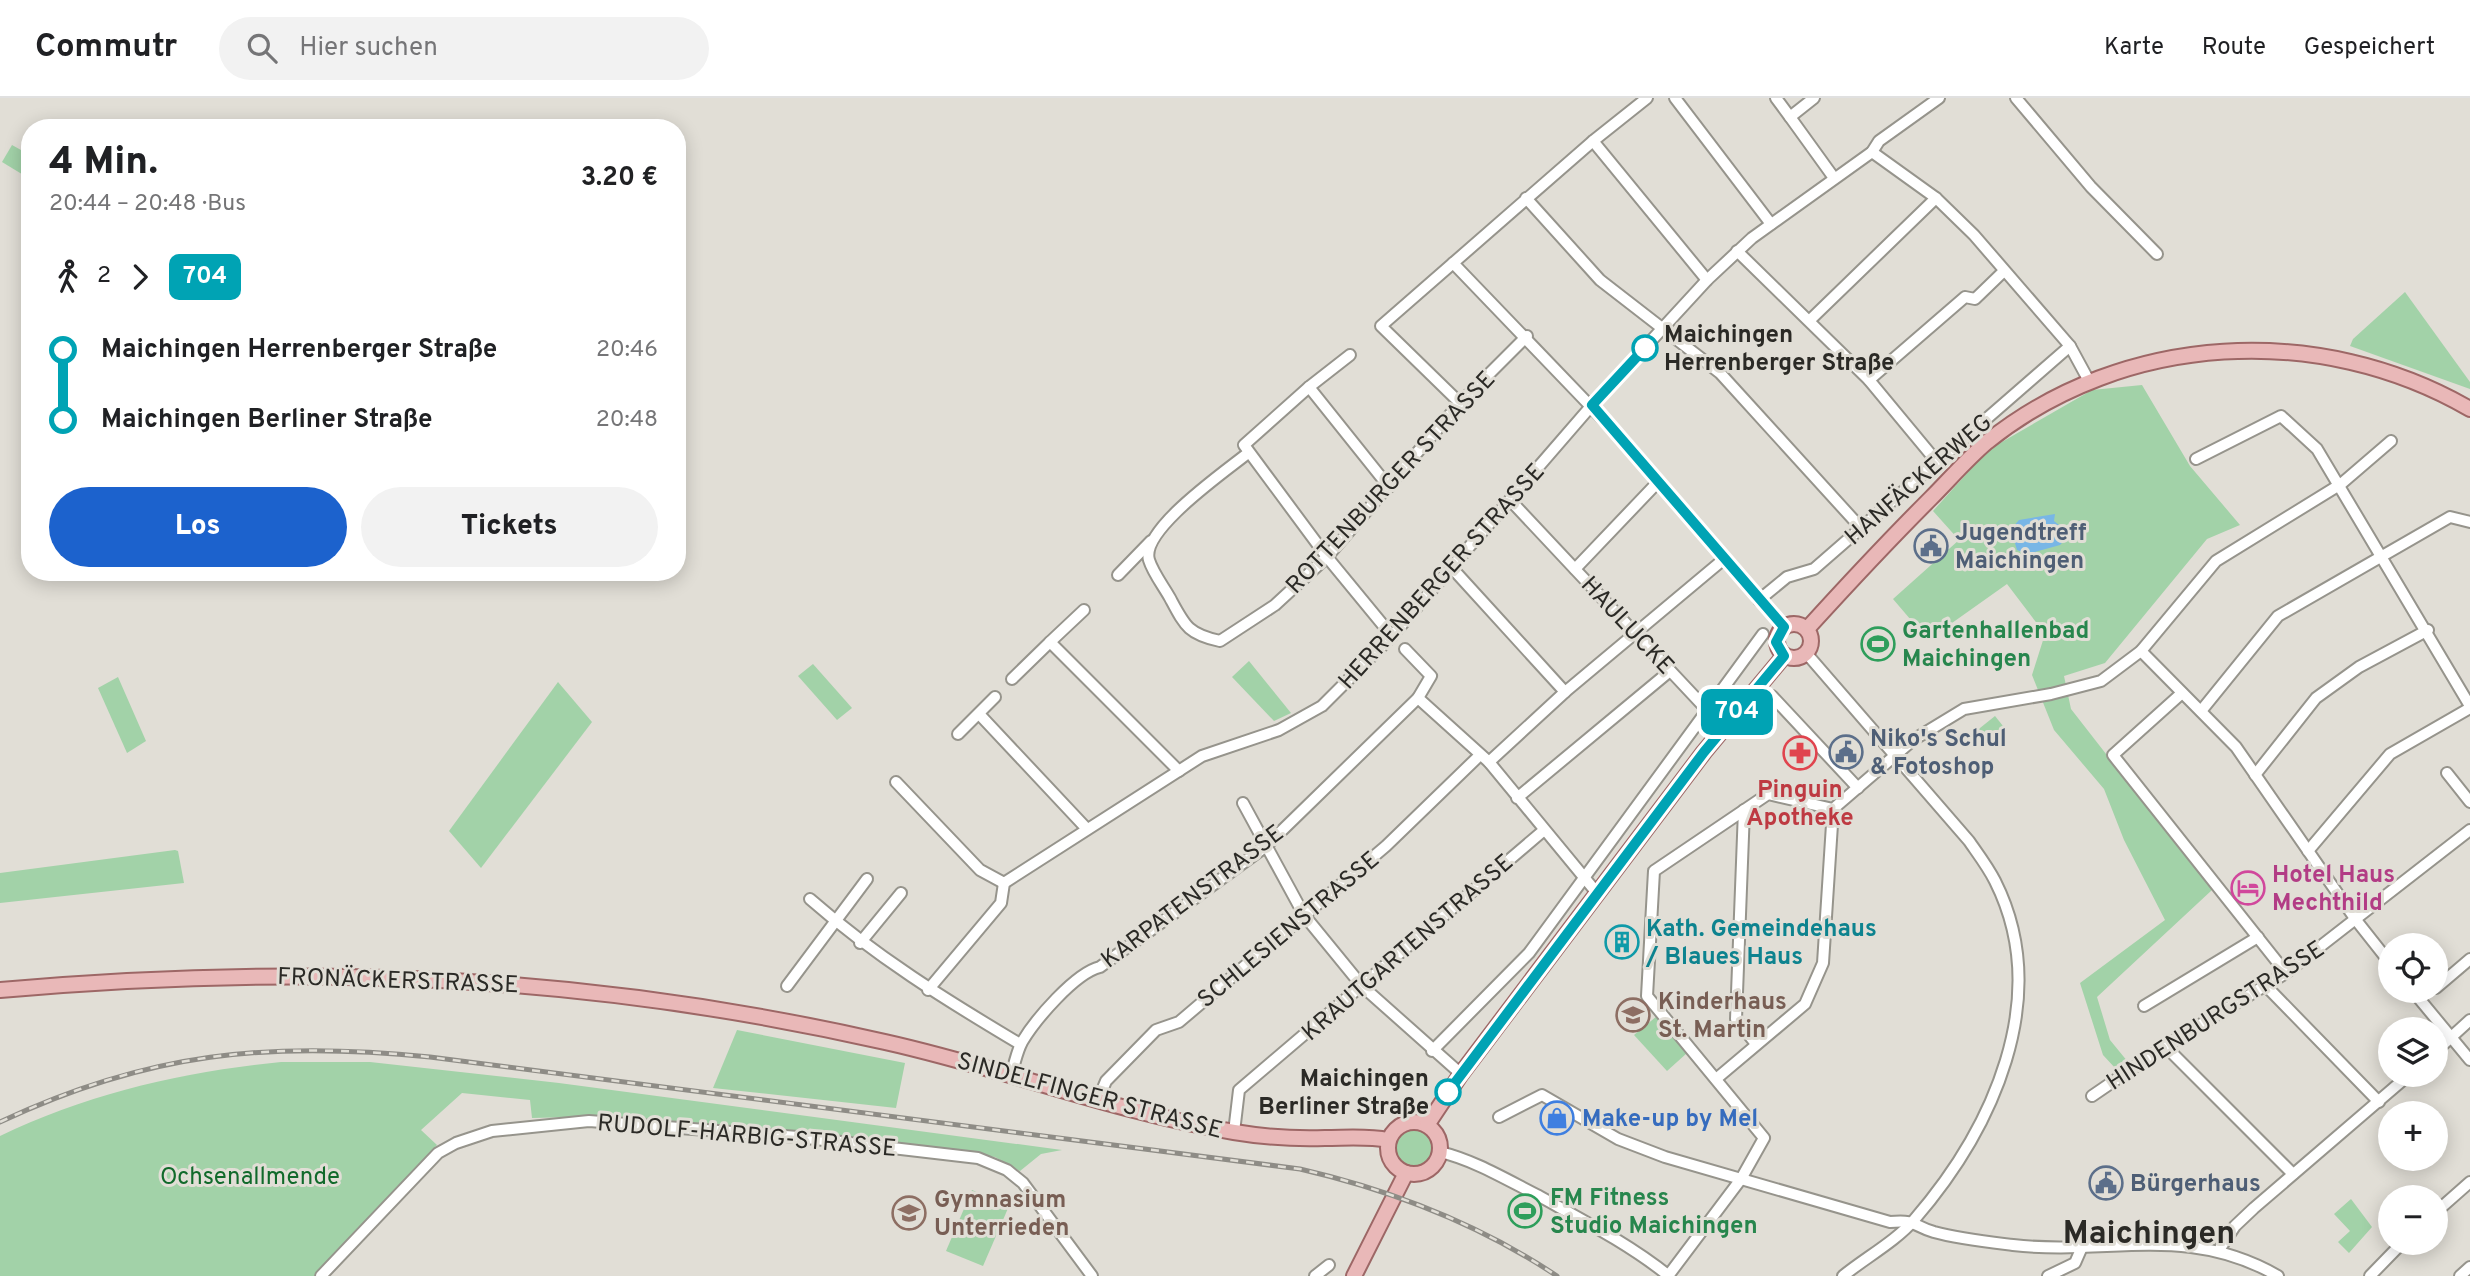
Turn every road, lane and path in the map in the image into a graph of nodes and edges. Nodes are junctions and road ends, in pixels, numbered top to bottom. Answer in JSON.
{"nodes":[{"id":1,"x":1647,"y":98,"type":"edge"},
{"id":2,"x":1675,"y":98,"type":"edge"},
{"id":3,"x":1776,"y":98,"type":"edge"},
{"id":4,"x":1814,"y":98,"type":"edge"},
{"id":5,"x":1940,"y":98,"type":"edge"},
{"id":6,"x":2016,"y":98,"type":"edge"},
{"id":7,"x":1790,"y":117,"type":"junction"},
{"id":8,"x":1592,"y":141,"type":"junction"},
{"id":9,"x":1872,"y":152,"type":"junction"},
{"id":10,"x":1834,"y":178,"type":"junction"},
{"id":11,"x":1526,"y":198,"type":"junction"},
{"id":12,"x":1936,"y":198,"type":"junction"},
{"id":13,"x":1771,"y":224,"type":"junction"},
{"id":14,"x":1737,"y":251,"type":"junction"},
{"id":15,"x":2157,"y":254,"type":"dead end"},
{"id":16,"x":1453,"y":262,"type":"junction"},
{"id":17,"x":2004,"y":271,"type":"junction"},
{"id":18,"x":1707,"y":280,"type":"junction"},
{"id":19,"x":1810,"y":320,"type":"junction"},
{"id":20,"x":1662,"y":330,"type":"junction"},
{"id":21,"x":1527,"y":336,"type":"junction"},
{"id":22,"x":2070,"y":346,"type":"junction"},
{"id":23,"x":1350,"y":355,"type":"dead end"},
{"id":24,"x":1869,"y":380,"type":"junction"},
{"id":25,"x":2089,"y":381,"type":"junction"},
{"id":26,"x":1309,"y":387,"type":"junction"},
{"id":27,"x":1460,"y":403,"type":"junction"},
{"id":28,"x":1592,"y":405,"type":"junction"},
{"id":29,"x":2470,"y":409,"type":"edge"},
{"id":30,"x":2391,"y":441,"type":"dead end"},
{"id":31,"x":1246,"y":449,"type":"junction"},
{"id":32,"x":2196,"y":459,"type":"dead end"},
{"id":33,"x":1937,"y":462,"type":"junction"},
{"id":34,"x":1658,"y":482,"type":"junction"},
{"id":35,"x":2341,"y":484,"type":"junction"},
{"id":36,"x":1389,"y":487,"type":"junction"},
{"id":37,"x":1511,"y":500,"type":"junction"},
{"id":38,"x":2470,"y":522,"type":"edge"},
{"id":39,"x":1861,"y":528,"type":"junction"},
{"id":40,"x":1151,"y":541,"type":"junction"},
{"id":41,"x":1327,"y":557,"type":"junction"},
{"id":42,"x":2383,"y":557,"type":"junction"},
{"id":43,"x":1724,"y":559,"type":"junction"},
{"id":44,"x":1452,"y":568,"type":"junction"},
{"id":45,"x":1575,"y":569,"type":"junction"},
{"id":46,"x":1118,"y":575,"type":"dead end"},
{"id":47,"x":1759,"y":600,"type":"junction"},
{"id":48,"x":1084,"y":610,"type":"dead end"},
{"id":49,"x":1784,"y":627,"type":"junction"},
{"id":50,"x":1807,"y":629,"type":"junction"},
{"id":51,"x":2428,"y":630,"type":"junction"},
{"id":52,"x":1634,"y":633,"type":"junction"},
{"id":53,"x":1763,"y":634,"type":"dead end"},
{"id":54,"x":1392,"y":636,"type":"junction"},
{"id":55,"x":1049,"y":642,"type":"junction"},
{"id":56,"x":1405,"y":649,"type":"dead end"},
{"id":57,"x":2141,"y":651,"type":"junction"},
{"id":58,"x":1807,"y":654,"type":"junction"},
{"id":59,"x":1784,"y":656,"type":"junction"},
{"id":60,"x":1671,"y":671,"type":"junction"},
{"id":61,"x":1012,"y":679,"type":"dead end"},
{"id":62,"x":1564,"y":692,"type":"junction"},
{"id":63,"x":2182,"y":694,"type":"junction"},
{"id":64,"x":1772,"y":696,"type":"dead end"},
{"id":65,"x":995,"y":697,"type":"dead end"},
{"id":66,"x":1418,"y":698,"type":"junction"},
{"id":67,"x":2470,"y":707,"type":"edge"},
{"id":68,"x":2201,"y":711,"type":"junction"},
{"id":69,"x":1709,"y":712,"type":"junction"},
{"id":70,"x":980,"y":715,"type":"junction"},
{"id":71,"x":958,"y":734,"type":"dead end"},
{"id":72,"x":1895,"y":756,"type":"junction"},
{"id":73,"x":1484,"y":759,"type":"junction"},
{"id":74,"x":1179,"y":771,"type":"junction"},
{"id":75,"x":2447,"y":773,"type":"dead end"},
{"id":76,"x":2255,"y":775,"type":"junction"},
{"id":77,"x":896,"y":782,"type":"dead end"},
{"id":78,"x":1858,"y":788,"type":"junction"},
{"id":79,"x":1517,"y":798,"type":"junction"},
{"id":80,"x":2470,"y":802,"type":"edge"},
{"id":81,"x":1243,"y":803,"type":"dead end"},
{"id":82,"x":1833,"y":809,"type":"junction"},
{"id":83,"x":1744,"y":810,"type":"junction"},
{"id":84,"x":1087,"y":829,"type":"junction"},
{"id":85,"x":2470,"y":830,"type":"edge"},
{"id":86,"x":1543,"y":831,"type":"junction"},
{"id":87,"x":1265,"y":847,"type":"junction"},
{"id":88,"x":2308,"y":851,"type":"junction"},
{"id":89,"x":867,"y":879,"type":"dead end"},
{"id":90,"x":1584,"y":880,"type":"junction"},
{"id":91,"x":1004,"y":883,"type":"junction"},
{"id":92,"x":901,"y":893,"type":"dead end"},
{"id":93,"x":1597,"y":893,"type":"junction"},
{"id":94,"x":810,"y":899,"type":"dead end"},
{"id":95,"x":1304,"y":915,"type":"junction"},
{"id":96,"x":834,"y":920,"type":"junction"},
{"id":97,"x":2356,"y":920,"type":"junction"},
{"id":98,"x":2258,"y":937,"type":"junction"},
{"id":99,"x":860,"y":943,"type":"junction"},
{"id":100,"x":2378,"y":948,"type":"edge"},
{"id":101,"x":2470,"y":959,"type":"edge"},
{"id":102,"x":2286,"y":972,"type":"junction"},
{"id":103,"x":2448,"y":978,"type":"edge"},
{"id":104,"x":788,"y":986,"type":"dead end"},
{"id":105,"x":1362,"y":986,"type":"junction"},
{"id":106,"x":2266,"y":986,"type":"junction"},
{"id":107,"x":0,"y":990,"type":"edge"},
{"id":108,"x":928,"y":990,"type":"junction"},
{"id":109,"x":2423,"y":1003,"type":"edge"},
{"id":110,"x":2144,"y":1006,"type":"dead end"},
{"id":111,"x":2470,"y":1020,"type":"edge"},
{"id":112,"x":794,"y":1024,"type":"joint"},
{"id":113,"x":2451,"y":1037,"type":"junction"},
{"id":114,"x":2448,"y":1040,"type":"edge"},
{"id":115,"x":1020,"y":1044,"type":"junction"},
{"id":116,"x":1756,"y":1044,"type":"junction"},
{"id":117,"x":2165,"y":1046,"type":"junction"},
{"id":118,"x":1432,"y":1051,"type":"junction"},
{"id":119,"x":2470,"y":1060,"type":"edge"},
{"id":120,"x":1461,"y":1073,"type":"junction"},
{"id":121,"x":1011,"y":1074,"type":"junction"},
{"id":122,"x":1716,"y":1079,"type":"junction"},
{"id":123,"x":2396,"y":1087,"type":"edge"},
{"id":124,"x":2092,"y":1096,"type":"dead end"},
{"id":125,"x":1098,"y":1100,"type":"junction"},
{"id":126,"x":2378,"y":1101,"type":"edge"},
{"id":127,"x":2380,"y":1101,"type":"edge"},
{"id":128,"x":2378,"y":1103,"type":"edge"},
{"id":129,"x":1499,"y":1117,"type":"dead end"},
{"id":130,"x":1427,"y":1125,"type":"junction"},
{"id":131,"x":1234,"y":1132,"type":"junction"},
{"id":132,"x":1388,"y":1140,"type":"junction"},
{"id":133,"x":1440,"y":1152,"type":"junction"},
{"id":134,"x":1406,"y":1173,"type":"junction"},
{"id":135,"x":2293,"y":1174,"type":"junction"},
{"id":136,"x":1741,"y":1180,"type":"junction"},
{"id":137,"x":2470,"y":1182,"type":"edge"},
{"id":138,"x":2448,"y":1201,"type":"edge"},
{"id":139,"x":1914,"y":1220,"type":"junction"},
{"id":140,"x":2082,"y":1247,"type":"junction"},
{"id":141,"x":2219,"y":1250,"type":"junction"},
{"id":142,"x":2390,"y":1255,"type":"edge"},
{"id":143,"x":1329,"y":1265,"type":"dead end"},
{"id":144,"x":2470,"y":1267,"type":"edge"},
{"id":145,"x":321,"y":1276,"type":"edge"},
{"id":146,"x":1092,"y":1276,"type":"edge"},
{"id":147,"x":1315,"y":1276,"type":"edge"},
{"id":148,"x":1354,"y":1276,"type":"edge"},
{"id":149,"x":1669,"y":1276,"type":"edge"},
{"id":150,"x":1843,"y":1276,"type":"edge"},
{"id":151,"x":2048,"y":1276,"type":"edge"},
{"id":152,"x":2278,"y":1276,"type":"edge"},
{"id":153,"x":2370,"y":1276,"type":"edge"},
{"id":154,"x":2460,"y":1276,"type":"edge"}],
"edges":[{"from":1,"to":8,"type":"street"},
{"from":2,"to":13,"type":"street"},
{"from":3,"to":7,"type":"street"},
{"from":4,"to":7,"type":"street"},
{"from":5,"to":9,"type":"street","name":"HERRENBERGER STRASSE"},
{"from":6,"to":15,"type":"street"},
{"from":7,"to":10,"type":"street"},
{"from":8,"to":11,"type":"street"},
{"from":8,"to":18,"type":"street"},
{"from":9,"to":10,"type":"street","name":"HERRENBERGER STRASSE"},
{"from":9,"to":12,"type":"street"},
{"from":10,"to":13,"type":"street","name":"HERRENBERGER STRASSE"},
{"from":11,"to":16,"type":"street"},
{"from":11,"to":20,"type":"street"},
{"from":12,"to":17,"type":"street"},
{"from":12,"to":19,"type":"street"},
{"from":13,"to":14,"type":"street","name":"HERRENBERGER STRASSE"},
{"from":14,"to":18,"type":"street","name":"HERRENBERGER STRASSE"},
{"from":14,"to":19,"type":"street"},
{"from":16,"to":21,"type":"street"},
{"from":16,"to":27,"type":"street"},
{"from":17,"to":22,"type":"street"},
{"from":17,"to":24,"type":"street"},
{"from":18,"to":20,"type":"street","name":"HERRENBERGER STRASSE"},
{"from":19,"to":24,"type":"street"},
{"from":20,"to":28,"type":"street","name":"HERRENBERGER STRASSE"},
{"from":20,"to":39,"type":"street"},
{"from":21,"to":27,"type":"street","name":"ROTTENBURGER STRASSE"},
{"from":21,"to":28,"type":"street"},
{"from":22,"to":25,"type":"street"},
{"from":22,"to":33,"type":"street","name":"HANFÄCKERWEG"},
{"from":23,"to":26,"type":"street"},
{"from":24,"to":33,"type":"street"},
{"from":25,"to":29,"type":"main road"},
{"from":25,"to":50,"type":"main road"},
{"from":26,"to":31,"type":"street"},
{"from":26,"to":36,"type":"street"},
{"from":27,"to":36,"type":"street","name":"ROTTENBURGER STRASSE"},
{"from":28,"to":34,"type":"street"},
{"from":28,"to":37,"type":"street","name":"HERRENBERGER STRASSE"},
{"from":30,"to":35,"type":"street"},
{"from":31,"to":40,"type":"street"},
{"from":31,"to":41,"type":"street"},
{"from":32,"to":35,"type":"street"},
{"from":33,"to":39,"type":"street","name":"HANFÄCKERWEG"},
{"from":34,"to":43,"type":"street"},
{"from":34,"to":45,"type":"street","name":"HAULUCKE"},
{"from":35,"to":42,"type":"street"},
{"from":35,"to":57,"type":"street"},
{"from":36,"to":41,"type":"street","name":"ROTTENBURGER STRASSE"},
{"from":37,"to":44,"type":"street","name":"HERRENBERGER STRASSE"},
{"from":37,"to":45,"type":"street","name":"HAULUCKE"},
{"from":38,"to":42,"type":"street"},
{"from":39,"to":47,"type":"street","name":"HANFÄCKERWEG"},
{"from":40,"to":41,"type":"street","name":"ROTTENBURGER STRASSE"},
{"from":40,"to":46,"type":"street"},
{"from":41,"to":54,"type":"street"},
{"from":42,"to":51,"type":"street"},
{"from":42,"to":68,"type":"street"},
{"from":43,"to":47,"type":"street"},
{"from":43,"to":52,"type":"street","name":"SCHLESIENSTRASSE"},
{"from":44,"to":54,"type":"street","name":"HERRENBERGER STRASSE"},
{"from":44,"to":62,"type":"street"},
{"from":45,"to":52,"type":"street","name":"HAULUCKE"},
{"from":47,"to":49,"type":"street"},
{"from":48,"to":55,"type":"street"},
{"from":49,"to":50,"type":"main road"},
{"from":49,"to":59,"type":"main road"},
{"from":50,"to":58,"type":"main road"},
{"from":51,"to":67,"type":"street"},
{"from":51,"to":76,"type":"street"},
{"from":52,"to":60,"type":"street","name":"HAULUCKE"},
{"from":52,"to":62,"type":"street","name":"SCHLESIENSTRASSE"},
{"from":53,"to":69,"type":"street"},
{"from":54,"to":74,"type":"street","name":"HERRENBERGER STRASSE"},
{"from":55,"to":61,"type":"street"},
{"from":55,"to":74,"type":"street"},
{"from":56,"to":66,"type":"street"},
{"from":57,"to":63,"type":"street"},
{"from":57,"to":72,"type":"street"},
{"from":58,"to":59,"type":"main road"},
{"from":58,"to":72,"type":"street"},
{"from":59,"to":93,"type":"main road"},
{"from":60,"to":69,"type":"street","name":"HAULUCKE"},
{"from":60,"to":79,"type":"street"},
{"from":62,"to":73,"type":"street","name":"SCHLESIENSTRASSE"},
{"from":63,"to":68,"type":"street"},
{"from":63,"to":98,"type":"street"},
{"from":64,"to":78,"type":"street"},
{"from":65,"to":70,"type":"street"},
{"from":66,"to":73,"type":"street"},
{"from":66,"to":87,"type":"street","name":"KARPATENSTRASSE"},
{"from":67,"to":88,"type":"street"},
{"from":68,"to":76,"type":"street"},
{"from":69,"to":90,"type":"street"},
{"from":70,"to":71,"type":"street"},
{"from":70,"to":84,"type":"street"},
{"from":72,"to":78,"type":"street"},
{"from":72,"to":139,"type":"street"},
{"from":73,"to":79,"type":"street"},
{"from":73,"to":95,"type":"street","name":"SCHLESIENSTRASSE"},
{"from":74,"to":84,"type":"street","name":"HERRENBERGER STRASSE"},
{"from":75,"to":80,"type":"street"},
{"from":76,"to":88,"type":"street"},
{"from":77,"to":91,"type":"street"},
{"from":78,"to":82,"type":"street"},
{"from":79,"to":86,"type":"street"},
{"from":81,"to":87,"type":"street"},
{"from":82,"to":83,"type":"street"},
{"from":82,"to":116,"type":"street"},
{"from":83,"to":116,"type":"street"},
{"from":83,"to":122,"type":"street"},
{"from":84,"to":91,"type":"street","name":"HERRENBERGER STRASSE"},
{"from":85,"to":97,"type":"street","name":"HINDENBURGSTRASSE"},
{"from":86,"to":90,"type":"street"},
{"from":86,"to":105,"type":"street","name":"KRAUTGARTENSTRASSE"},
{"from":87,"to":95,"type":"street"},
{"from":87,"to":115,"type":"street","name":"KARPATENSTRASSE"},
{"from":88,"to":97,"type":"street"},
{"from":89,"to":96,"type":"street"},
{"from":90,"to":93,"type":"street"},
{"from":90,"to":118,"type":"street"},
{"from":91,"to":108,"type":"street"},
{"from":92,"to":99,"type":"street"},
{"from":93,"to":120,"type":"main road"},
{"from":94,"to":96,"type":"street"},
{"from":95,"to":105,"type":"street"},
{"from":95,"to":125,"type":"street","name":"SCHLESIENSTRASSE"},
{"from":96,"to":99,"type":"street"},
{"from":96,"to":104,"type":"street"},
{"from":97,"to":100,"type":"street"},
{"from":97,"to":102,"type":"street","name":"HINDENBURGSTRASSE"},
{"from":98,"to":102,"type":"street"},
{"from":98,"to":110,"type":"street"},
{"from":99,"to":108,"type":"street"},
{"from":101,"to":103,"type":"street"},
{"from":102,"to":106,"type":"street","name":"HINDENBURGSTRASSE"},
{"from":105,"to":118,"type":"street"},
{"from":105,"to":131,"type":"street","name":"KRAUTGARTENSTRASSE"},
{"from":106,"to":117,"type":"street","name":"HINDENBURGSTRASSE"},
{"from":106,"to":126,"type":"street"},
{"from":107,"to":112,"type":"main road","name":"FRONÄCKERSTRASSE"},
{"from":108,"to":115,"type":"street"},
{"from":109,"to":113,"type":"street"},
{"from":111,"to":113,"type":"street"},
{"from":112,"to":121,"type":"main road","name":"SINDELFINGER STRASSE"},
{"from":113,"to":114,"type":"street"},
{"from":113,"to":119,"type":"street"},
{"from":115,"to":121,"type":"street","name":"KARPATENSTRASSE"},
{"from":116,"to":122,"type":"street"},
{"from":117,"to":124,"type":"street","name":"HINDENBURGSTRASSE"},
{"from":117,"to":135,"type":"street"},
{"from":118,"to":120,"type":"street"},
{"from":120,"to":130,"type":"main road"},
{"from":121,"to":125,"type":"main road","name":"SINDELFINGER STRASSE"},
{"from":122,"to":136,"type":"street"},
{"from":123,"to":127,"type":"street"},
{"from":125,"to":131,"type":"main road","name":"SINDELFINGER STRASSE"},
{"from":128,"to":135,"type":"street"},
{"from":129,"to":136,"type":"street"},
{"from":130,"to":132,"type":"main road"},
{"from":130,"to":133,"type":"main road"},
{"from":131,"to":132,"type":"main road","name":"SINDELFINGER STRASSE"},
{"from":132,"to":134,"type":"main road"},
{"from":133,"to":134,"type":"main road"},
{"from":133,"to":149,"type":"street"},
{"from":134,"to":148,"type":"main road"},
{"from":135,"to":141,"type":"street"},
{"from":136,"to":139,"type":"street"},
{"from":136,"to":149,"type":"street"},
{"from":137,"to":138,"type":"street"},
{"from":139,"to":140,"type":"street"},
{"from":139,"to":150,"type":"street"},
{"from":140,"to":141,"type":"street"},
{"from":140,"to":151,"type":"street"},
{"from":141,"to":152,"type":"street"},
{"from":142,"to":153,"type":"street"},
{"from":143,"to":147,"type":"street"},
{"from":144,"to":154,"type":"street"},
{"from":145,"to":146,"type":"street","name":"RUDOLF-HARBIG-STRASSE"}]}
